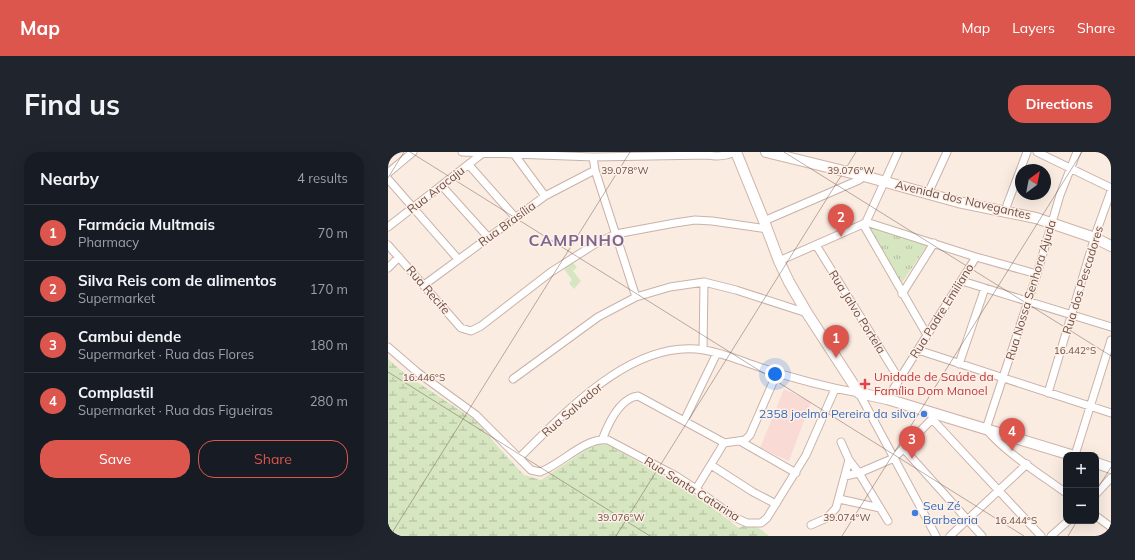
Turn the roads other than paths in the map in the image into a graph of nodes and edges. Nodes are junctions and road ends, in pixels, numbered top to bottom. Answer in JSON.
{"nodes":[{"id":1,"x":413,"y":152,"type":"edge"},
{"id":2,"x":462,"y":152,"type":"edge"},
{"id":3,"x":736,"y":152,"type":"edge"},
{"id":4,"x":766,"y":152,"type":"edge"},
{"id":5,"x":786,"y":152,"type":"edge"},
{"id":6,"x":898,"y":152,"type":"edge"},
{"id":7,"x":947,"y":152,"type":"edge"},
{"id":8,"x":1027,"y":152,"type":"edge"},
{"id":9,"x":1037,"y":152,"type":"edge"},
{"id":10,"x":1077,"y":152,"type":"edge"},
{"id":11,"x":483,"y":153,"type":"junction"},
{"id":12,"x":538,"y":153,"type":"edge"},
{"id":13,"x":514,"y":154,"type":"junction"},
{"id":14,"x":711,"y":154,"type":"edge"},
{"id":15,"x":593,"y":157,"type":"junction"},
{"id":16,"x":469,"y":165,"type":"junction"},
{"id":17,"x":1071,"y":168,"type":"junction"},
{"id":18,"x":595,"y":170,"type":"junction"},
{"id":19,"x":388,"y":173,"type":"edge"},
{"id":20,"x":866,"y":175,"type":"junction"},
{"id":21,"x":388,"y":179,"type":"edge"},
{"id":22,"x":885,"y":180,"type":"junction"},
{"id":23,"x":442,"y":186,"type":"junction"},
{"id":24,"x":1111,"y":188,"type":"edge"},
{"id":25,"x":930,"y":189,"type":"junction"},
{"id":26,"x":1111,"y":191,"type":"edge"},
{"id":27,"x":545,"y":196,"type":"junction"},
{"id":28,"x":1007,"y":205,"type":"junction"},
{"id":29,"x":412,"y":208,"type":"junction"},
{"id":30,"x":515,"y":217,"type":"junction"},
{"id":31,"x":1053,"y":220,"type":"junction"},
{"id":32,"x":864,"y":223,"type":"junction"},
{"id":33,"x":765,"y":225,"type":"junction"},
{"id":34,"x":388,"y":227,"type":"edge"},
{"id":35,"x":616,"y":234,"type":"junction"},
{"id":36,"x":1095,"y":236,"type":"junction"},
{"id":37,"x":488,"y":237,"type":"junction"},
{"id":38,"x":1111,"y":240,"type":"edge"},
{"id":39,"x":934,"y":243,"type":"junction"},
{"id":40,"x":388,"y":245,"type":"edge"},
{"id":41,"x":816,"y":245,"type":"junction"},
{"id":42,"x":1111,"y":246,"type":"edge"},
{"id":43,"x":399,"y":257,"type":"junction"},
{"id":44,"x":976,"y":257,"type":"junction"},
{"id":45,"x":458,"y":259,"type":"junction"},
{"id":46,"x":778,"y":261,"type":"junction"},
{"id":47,"x":388,"y":268,"type":"edge"},
{"id":48,"x":1037,"y":274,"type":"junction"},
{"id":49,"x":962,"y":281,"type":"junction"},
{"id":50,"x":704,"y":282,"type":"junction"},
{"id":51,"x":424,"y":285,"type":"junction"},
{"id":52,"x":985,"y":288,"type":"junction"},
{"id":53,"x":902,"y":294,"type":"junction"},
{"id":54,"x":636,"y":297,"type":"junction"},
{"id":55,"x":1029,"y":301,"type":"junction"},
{"id":56,"x":807,"y":313,"type":"junction"},
{"id":57,"x":1072,"y":315,"type":"junction"},
{"id":58,"x":1111,"y":327,"type":"edge"},
{"id":59,"x":927,"y":335,"type":"junction"},
{"id":60,"x":1111,"y":340,"type":"edge"},
{"id":61,"x":388,"y":347,"type":"edge"},
{"id":62,"x":703,"y":350,"type":"junction"},
{"id":63,"x":918,"y":350,"type":"junction"},
{"id":64,"x":717,"y":353,"type":"junction"},
{"id":65,"x":959,"y":364,"type":"junction"},
{"id":66,"x":777,"y":373,"type":"junction"},
{"id":67,"x":1003,"y":378,"type":"junction"},
{"id":68,"x":513,"y":379,"type":"dead end"},
{"id":69,"x":899,"y":379,"type":"junction"},
{"id":70,"x":835,"y":389,"type":"junction"},
{"id":71,"x":859,"y":393,"type":"junction"},
{"id":72,"x":1048,"y":393,"type":"junction"},
{"id":73,"x":886,"y":399,"type":"junction"},
{"id":74,"x":1090,"y":407,"type":"junction"},
{"id":75,"x":1111,"y":413,"type":"edge"},
{"id":76,"x":934,"y":417,"type":"junction"},
{"id":77,"x":684,"y":421,"type":"junction"},
{"id":78,"x":986,"y":429,"type":"junction"},
{"id":79,"x":602,"y":440,"type":"junction"},
{"id":80,"x":740,"y":441,"type":"junction"},
{"id":81,"x":841,"y":442,"type":"dead end"},
{"id":82,"x":724,"y":443,"type":"junction"},
{"id":83,"x":903,"y":448,"type":"junction"},
{"id":84,"x":1076,"y":452,"type":"edge"},
{"id":85,"x":1063,"y":453,"type":"edge"},
{"id":86,"x":519,"y":458,"type":"junction"},
{"id":87,"x":894,"y":458,"type":"junction"},
{"id":88,"x":849,"y":460,"type":"junction"},
{"id":89,"x":1027,"y":464,"type":"junction"},
{"id":90,"x":1099,"y":464,"type":"edge"},
{"id":91,"x":711,"y":465,"type":"junction"},
{"id":92,"x":1111,"y":468,"type":"edge"},
{"id":93,"x":796,"y":473,"type":"junction"},
{"id":94,"x":859,"y":473,"type":"junction"},
{"id":95,"x":845,"y":476,"type":"junction"},
{"id":96,"x":1111,"y":478,"type":"edge"},
{"id":97,"x":696,"y":489,"type":"junction"},
{"id":98,"x":999,"y":491,"type":"junction"},
{"id":99,"x":1063,"y":491,"type":"edge"},
{"id":100,"x":1099,"y":491,"type":"edge"},
{"id":101,"x":839,"y":499,"type":"junction"},
{"id":102,"x":776,"y":504,"type":"junction"},
{"id":103,"x":880,"y":508,"type":"junction"},
{"id":104,"x":1099,"y":518,"type":"edge"},
{"id":105,"x":968,"y":520,"type":"junction"},
{"id":106,"x":888,"y":521,"type":"dead end"},
{"id":107,"x":1065,"y":524,"type":"edge"},
{"id":108,"x":811,"y":525,"type":"dead end"},
{"id":109,"x":1111,"y":527,"type":"edge"},
{"id":110,"x":936,"y":536,"type":"edge"},
{"id":111,"x":950,"y":536,"type":"edge"},
{"id":112,"x":982,"y":536,"type":"edge"},
{"id":113,"x":1041,"y":536,"type":"edge"},
{"id":114,"x":1051,"y":536,"type":"edge"}],
"edges":[{"from":1,"to":19,"type":"street"},
{"from":2,"to":11,"type":"street"},
{"from":3,"to":14,"type":"street"},
{"from":3,"to":33,"type":"main road"},
{"from":4,"to":20,"type":"main road","name":"Avenida dos Navegantes"},
{"from":5,"to":20,"type":"main road","name":"Avenida dos Navegantes"},
{"from":6,"to":22,"type":"street"},
{"from":7,"to":25,"type":"street"},
{"from":8,"to":28,"type":"street"},
{"from":9,"to":17,"type":"street"},
{"from":10,"to":17,"type":"street","name":"Rua Nossa Senhora Ajuda"},
{"from":11,"to":13,"type":"street"},
{"from":11,"to":16,"type":"street","name":"Rua Aracaju"},
{"from":12,"to":13,"type":"street"},
{"from":12,"to":15,"type":"street"},
{"from":13,"to":27,"type":"street"},
{"from":14,"to":15,"type":"street"},
{"from":15,"to":18,"type":"street"},
{"from":16,"to":23,"type":"street","name":"Rua Aracaju"},
{"from":16,"to":30,"type":"street"},
{"from":17,"to":24,"type":"street"},
{"from":17,"to":31,"type":"street","name":"Rua Nossa Senhora Ajuda"},
{"from":18,"to":27,"type":"street","name":"Rua Brasília"},
{"from":18,"to":35,"type":"street"},
{"from":20,"to":22,"type":"main road","name":"Avenida dos Navegantes"},
{"from":20,"to":33,"type":"street"},
{"from":21,"to":29,"type":"street"},
{"from":22,"to":25,"type":"main road","name":"Avenida dos Navegantes"},
{"from":22,"to":31,"type":"main road","name":"Avenida dos Navegantes"},
{"from":22,"to":32,"type":"street"},
{"from":23,"to":29,"type":"street","name":"Rua Aracaju"},
{"from":23,"to":37,"type":"street"},
{"from":25,"to":28,"type":"main road","name":"Avenida dos Navegantes"},
{"from":26,"to":36,"type":"street","name":"Rua dos Pescadores"},
{"from":27,"to":30,"type":"street","name":"Rua Brasília"},
{"from":28,"to":31,"type":"main road","name":"Avenida dos Navegantes"},
{"from":29,"to":34,"type":"street","name":"Rua Aracaju"},
{"from":29,"to":45,"type":"street"},
{"from":30,"to":37,"type":"street","name":"Rua Brasília"},
{"from":31,"to":36,"type":"main road","name":"Avenida dos Navegantes"},
{"from":31,"to":48,"type":"street","name":"Rua Nossa Senhora Ajuda"},
{"from":32,"to":39,"type":"street"},
{"from":32,"to":41,"type":"street"},
{"from":32,"to":53,"type":"street"},
{"from":33,"to":35,"type":"street"},
{"from":33,"to":46,"type":"main road"},
{"from":35,"to":51,"type":"street","name":"Rua Recife"},
{"from":35,"to":54,"type":"street"},
{"from":36,"to":38,"type":"main road","name":"Avenida dos Navegantes"},
{"from":36,"to":42,"type":"main road","name":"Avenida dos Navegantes"},
{"from":36,"to":57,"type":"street","name":"Rua dos Pescadores"},
{"from":37,"to":45,"type":"street","name":"Rua Brasília"},
{"from":39,"to":44,"type":"street"},
{"from":39,"to":53,"type":"street"},
{"from":40,"to":43,"type":"street","name":"Rua Recife"},
{"from":41,"to":46,"type":"street"},
{"from":41,"to":69,"type":"street","name":"Rua Jalvo Portela"},
{"from":43,"to":47,"type":"street"},
{"from":43,"to":51,"type":"street","name":"Rua Recife"},
{"from":44,"to":48,"type":"street","name":"Rua Padre Emiliano"},
{"from":44,"to":49,"type":"street","name":"Rua Padre Emiliano"},
{"from":45,"to":51,"type":"street","name":"Rua Brasília"},
{"from":46,"to":56,"type":"main road"},
{"from":48,"to":55,"type":"street","name":"Rua Nossa Senhora Ajuda"},
{"from":49,"to":52,"type":"street"},
{"from":49,"to":59,"type":"street","name":"Rua Padre Emiliano"},
{"from":50,"to":54,"type":"street"},
{"from":50,"to":56,"type":"street"},
{"from":50,"to":62,"type":"street"},
{"from":52,"to":55,"type":"street"},
{"from":52,"to":65,"type":"street"},
{"from":53,"to":59,"type":"street"},
{"from":54,"to":68,"type":"street"},
{"from":55,"to":57,"type":"street"},
{"from":55,"to":67,"type":"street","name":"Rua Nossa Senhora Ajuda"},
{"from":56,"to":71,"type":"main road"},
{"from":57,"to":58,"type":"street"},
{"from":57,"to":72,"type":"street","name":"Rua dos Pescadores"},
{"from":59,"to":63,"type":"street","name":"Rua Padre Emiliano"},
{"from":60,"to":74,"type":"street"},
{"from":61,"to":86,"type":"street"},
{"from":62,"to":64,"type":"street","name":"Rua Salvador"},
{"from":62,"to":86,"type":"street","name":"Rua Salvador"},
{"from":63,"to":65,"type":"street"},
{"from":63,"to":69,"type":"street","name":"Rua Padre Emiliano"},
{"from":64,"to":66,"type":"street","name":"Rua Salvador"},
{"from":64,"to":77,"type":"street"},
{"from":65,"to":67,"type":"street"},
{"from":66,"to":70,"type":"street","name":"Rua Salvador"},
{"from":66,"to":80,"type":"street"},
{"from":67,"to":72,"type":"street"},
{"from":67,"to":78,"type":"street","name":"Rua Nossa Senhora Ajuda"},
{"from":69,"to":73,"type":"street","name":"Rua Padre Emiliano"},
{"from":70,"to":71,"type":"street","name":"Rua Salvador"},
{"from":70,"to":93,"type":"street","name":"Rua Santa Catarina"},
{"from":71,"to":73,"type":"main road"},
{"from":71,"to":87,"type":"street"},
{"from":72,"to":74,"type":"street"},
{"from":73,"to":76,"type":"main road"},
{"from":74,"to":75,"type":"street"},
{"from":74,"to":84,"type":"street"},
{"from":76,"to":78,"type":"main road"},
{"from":76,"to":83,"type":"street"},
{"from":76,"to":98,"type":"street"},
{"from":77,"to":79,"type":"street"},
{"from":77,"to":82,"type":"street"},
{"from":78,"to":85,"type":"main road"},
{"from":78,"to":89,"type":"street"},
{"from":79,"to":86,"type":"street"},
{"from":79,"to":97,"type":"street","name":"Rua Santa Catarina"},
{"from":80,"to":82,"type":"street"},
{"from":80,"to":93,"type":"street"},
{"from":81,"to":88,"type":"street"},
{"from":82,"to":91,"type":"street"},
{"from":83,"to":87,"type":"street"},
{"from":83,"to":105,"type":"street"},
{"from":87,"to":94,"type":"street"},
{"from":87,"to":110,"type":"street"},
{"from":88,"to":94,"type":"street"},
{"from":88,"to":95,"type":"street"},
{"from":89,"to":98,"type":"street"},
{"from":89,"to":99,"type":"street"},
{"from":90,"to":92,"type":"main road"},
{"from":91,"to":97,"type":"street"},
{"from":91,"to":102,"type":"street"},
{"from":93,"to":102,"type":"street","name":"Rua Santa Catarina"},
{"from":94,"to":95,"type":"street"},
{"from":94,"to":103,"type":"street"},
{"from":95,"to":101,"type":"street"},
{"from":96,"to":100,"type":"street"},
{"from":97,"to":102,"type":"street","name":"Rua Santa Catarina"},
{"from":98,"to":105,"type":"street"},
{"from":98,"to":113,"type":"street"},
{"from":101,"to":103,"type":"street"},
{"from":101,"to":108,"type":"street"},
{"from":103,"to":106,"type":"street"},
{"from":104,"to":109,"type":"street"},
{"from":105,"to":111,"type":"street"},
{"from":105,"to":112,"type":"street"},
{"from":107,"to":114,"type":"street"}]}
